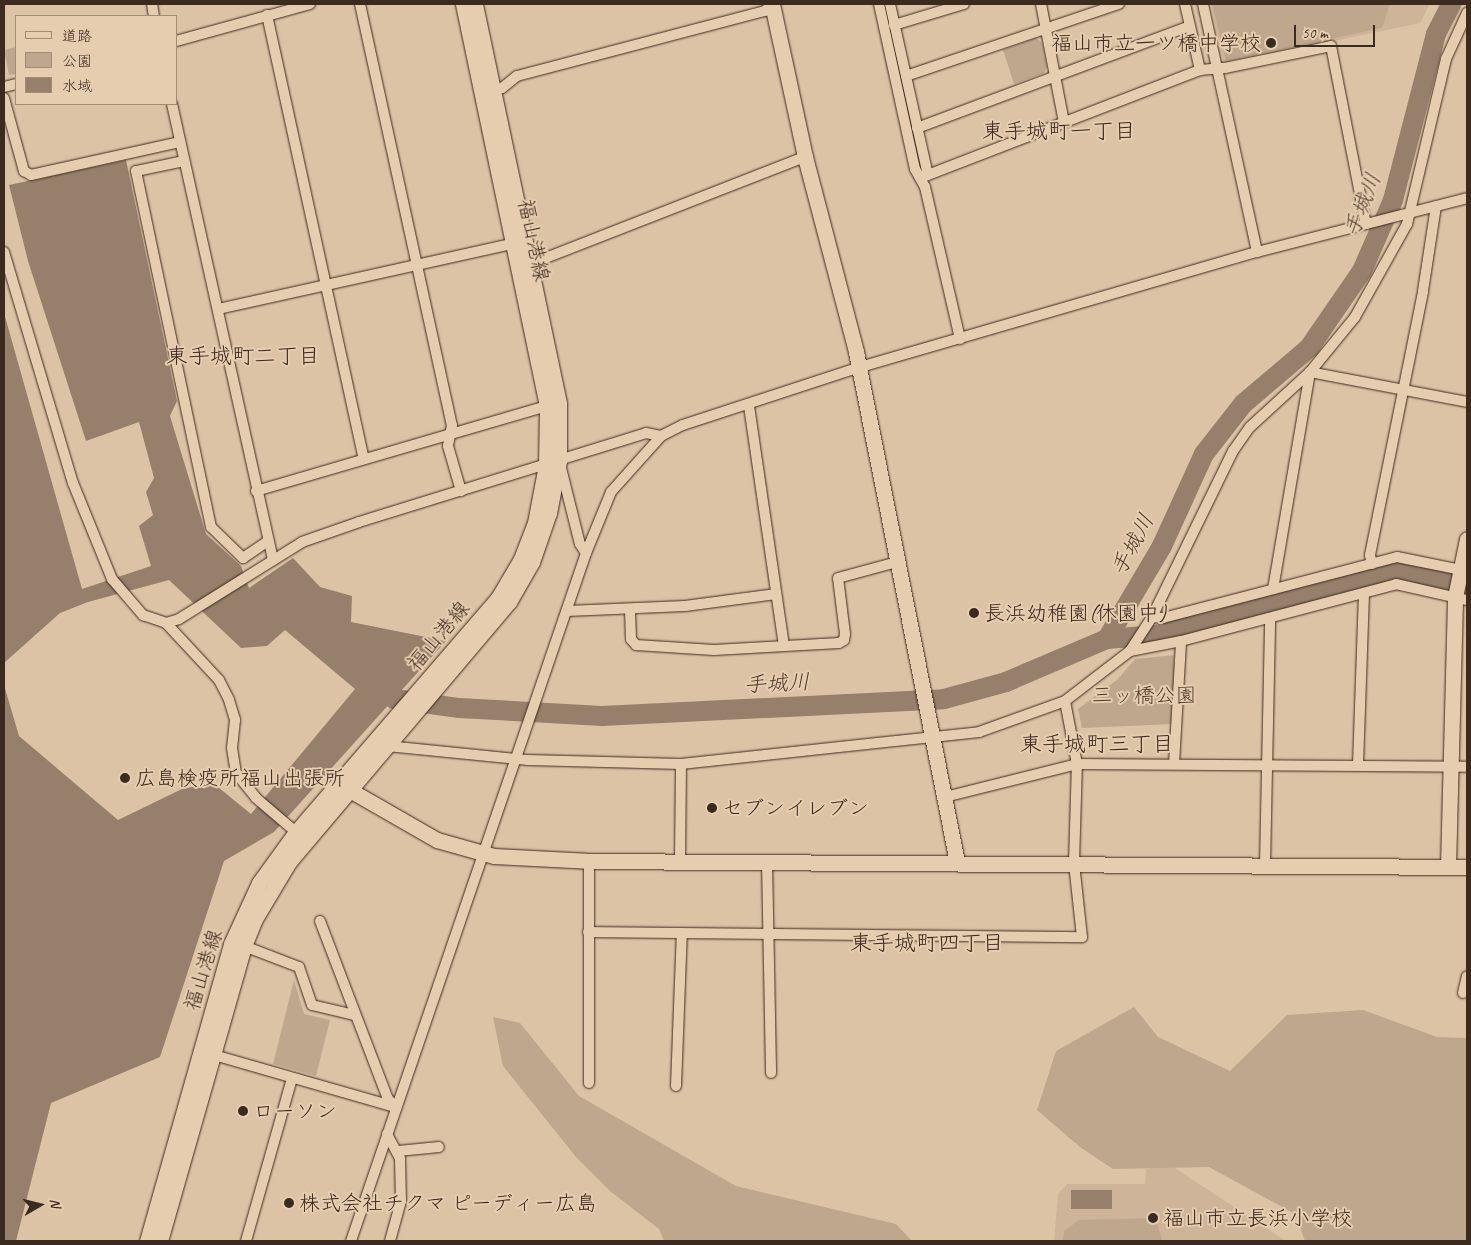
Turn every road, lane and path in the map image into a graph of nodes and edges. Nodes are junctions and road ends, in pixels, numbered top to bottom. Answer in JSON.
{"nodes":[{"id":1,"x":310,"y":4,"type":"edge"},
{"id":2,"x":360,"y":4,"type":"edge"},
{"id":3,"x":463,"y":4,"type":"edge"},
{"id":4,"x":475,"y":4,"type":"edge"},
{"id":5,"x":772,"y":4,"type":"edge"},
{"id":6,"x":879,"y":4,"type":"edge"},
{"id":7,"x":890,"y":4,"type":"edge"},
{"id":8,"x":964,"y":4,"type":"edge"},
{"id":9,"x":1041,"y":4,"type":"edge"},
{"id":10,"x":1119,"y":4,"type":"edge"},
{"id":11,"x":1186,"y":4,"type":"edge"},
{"id":12,"x":1203,"y":4,"type":"edge"},
{"id":13,"x":1467,"y":13,"type":"edge"},
{"id":14,"x":267,"y":15,"type":"junction"},
{"id":15,"x":894,"y":25,"type":"junction"},
{"id":16,"x":1190,"y":26,"type":"junction"},
{"id":17,"x":1046,"y":29,"type":"junction"},
{"id":18,"x":178,"y":40,"type":"edge"},
{"id":19,"x":1217,"y":68,"type":"junction"},
{"id":20,"x":1200,"y":70,"type":"junction"},
{"id":21,"x":906,"y":76,"type":"junction"},
{"id":22,"x":1056,"y":76,"type":"junction"},
{"id":23,"x":493,"y":90,"type":"junction"},
{"id":24,"x":4,"y":98,"type":"edge"},
{"id":25,"x":172,"y":105,"type":"edge"},
{"id":26,"x":1064,"y":122,"type":"junction"},
{"id":27,"x":917,"y":128,"type":"junction"},
{"id":28,"x":180,"y":142,"type":"junction"},
{"id":29,"x":805,"y":158,"type":"junction"},
{"id":30,"x":184,"y":161,"type":"junction"},
{"id":31,"x":924,"y":176,"type":"junction"},
{"id":32,"x":1467,"y":198,"type":"edge"},
{"id":33,"x":1436,"y":206,"type":"junction"},
{"id":34,"x":1408,"y":213,"type":"junction"},
{"id":35,"x":1369,"y":223,"type":"junction"},
{"id":36,"x":519,"y":242,"type":"junction"},
{"id":37,"x":4,"y":252,"type":"edge"},
{"id":38,"x":1257,"y":252,"type":"junction"},
{"id":39,"x":530,"y":264,"type":"junction"},
{"id":40,"x":418,"y":265,"type":"junction"},
{"id":41,"x":324,"y":283,"type":"junction"},
{"id":42,"x":218,"y":309,"type":"junction"},
{"id":43,"x":960,"y":340,"type":"junction"},
{"id":44,"x":857,"y":368,"type":"junction"},
{"id":45,"x":1310,"y":372,"type":"junction"},
{"id":46,"x":1404,"y":390,"type":"junction"},
{"id":47,"x":1467,"y":402,"type":"edge"},
{"id":48,"x":553,"y":405,"type":"junction"},
{"id":49,"x":750,"y":406,"type":"junction"},
{"id":50,"x":450,"y":435,"type":"junction"},
{"id":51,"x":661,"y":436,"type":"junction"},
{"id":52,"x":364,"y":459,"type":"junction"},
{"id":53,"x":553,"y":463,"type":"junction"},
{"id":54,"x":256,"y":491,"type":"junction"},
{"id":55,"x":461,"y":491,"type":"junction"},
{"id":56,"x":1467,"y":539,"type":"edge"},
{"id":57,"x":268,"y":542,"type":"junction"},
{"id":58,"x":586,"y":553,"type":"junction"},
{"id":59,"x":273,"y":559,"type":"junction"},
{"id":60,"x":897,"y":562,"type":"junction"},
{"id":61,"x":1372,"y":564,"type":"junction"},
{"id":62,"x":1463,"y":572,"type":"edge"},
{"id":63,"x":1273,"y":590,"type":"junction"},
{"id":64,"x":1364,"y":593,"type":"junction"},
{"id":65,"x":776,"y":594,"type":"junction"},
{"id":66,"x":1460,"y":596,"type":"edge"},
{"id":67,"x":630,"y":610,"type":"junction"},
{"id":68,"x":567,"y":611,"type":"junction"},
{"id":69,"x":1270,"y":618,"type":"junction"},
{"id":70,"x":166,"y":622,"type":"junction"},
{"id":71,"x":1149,"y":622,"type":"junction"},
{"id":72,"x":1181,"y":641,"type":"junction"},
{"id":73,"x":784,"y":645,"type":"junction"},
{"id":74,"x":1131,"y":650,"type":"junction"},
{"id":75,"x":1064,"y":701,"type":"junction"},
{"id":76,"x":932,"y":736,"type":"junction"},
{"id":77,"x":386,"y":741,"type":"junction"},
{"id":78,"x":517,"y":755,"type":"junction"},
{"id":79,"x":681,"y":764,"type":"junction"},
{"id":80,"x":1078,"y":764,"type":"junction"},
{"id":81,"x":1174,"y":764,"type":"junction"},
{"id":82,"x":1267,"y":764,"type":"junction"},
{"id":83,"x":1358,"y":765,"type":"junction"},
{"id":84,"x":1451,"y":767,"type":"junction"},
{"id":85,"x":1467,"y":767,"type":"edge"},
{"id":86,"x":344,"y":787,"type":"junction"},
{"id":87,"x":945,"y":797,"type":"junction"},
{"id":88,"x":292,"y":829,"type":"junction"},
{"id":89,"x":484,"y":855,"type":"junction"},
{"id":90,"x":589,"y":861,"type":"junction"},
{"id":91,"x":680,"y":861,"type":"junction"},
{"id":92,"x":767,"y":861,"type":"junction"},
{"id":93,"x":957,"y":862,"type":"junction"},
{"id":94,"x":1074,"y":863,"type":"junction"},
{"id":95,"x":1265,"y":865,"type":"junction"},
{"id":96,"x":1448,"y":867,"type":"junction"},
{"id":97,"x":1467,"y":867,"type":"edge"},
{"id":98,"x":320,"y":921,"type":"dead end"},
{"id":99,"x":588,"y":932,"type":"junction"},
{"id":100,"x":682,"y":933,"type":"junction"},
{"id":101,"x":768,"y":933,"type":"junction"},
{"id":102,"x":244,"y":946,"type":"junction"},
{"id":103,"x":1467,"y":976,"type":"edge"},
{"id":104,"x":1463,"y":993,"type":"dead end"},
{"id":105,"x":354,"y":1015,"type":"junction"},
{"id":106,"x":214,"y":1055,"type":"junction"},
{"id":107,"x":771,"y":1073,"type":"dead end"},
{"id":108,"x":292,"y":1078,"type":"junction"},
{"id":109,"x":588,"y":1083,"type":"dead end"},
{"id":110,"x":676,"y":1086,"type":"dead end"},
{"id":111,"x":396,"y":1107,"type":"junction"},
{"id":112,"x":388,"y":1134,"type":"junction"},
{"id":113,"x":439,"y":1147,"type":"dead end"},
{"id":114,"x":398,"y":1151,"type":"junction"},
{"id":115,"x":147,"y":1241,"type":"edge"},
{"id":116,"x":160,"y":1241,"type":"edge"},
{"id":117,"x":246,"y":1241,"type":"edge"},
{"id":118,"x":351,"y":1241,"type":"edge"},
{"id":119,"x":390,"y":1241,"type":"edge"}],
"edges":[{"from":1,"to":14,"type":"street"},
{"from":2,"to":40,"type":"street"},
{"from":3,"to":36,"type":"street","name":"福山港線"},
{"from":4,"to":23,"type":"street","name":"福山港線"},
{"from":5,"to":23,"type":"street"},
{"from":5,"to":29,"type":"street"},
{"from":6,"to":31,"type":"street"},
{"from":7,"to":15,"type":"street"},
{"from":8,"to":15,"type":"street"},
{"from":9,"to":17,"type":"street"},
{"from":10,"to":17,"type":"street"},
{"from":11,"to":16,"type":"street"},
{"from":12,"to":19,"type":"street"},
{"from":13,"to":34,"type":"street"},
{"from":14,"to":18,"type":"street"},
{"from":14,"to":41,"type":"street"},
{"from":15,"to":21,"type":"street"},
{"from":16,"to":20,"type":"street"},
{"from":16,"to":22,"type":"street"},
{"from":17,"to":21,"type":"street"},
{"from":17,"to":22,"type":"street"},
{"from":19,"to":20,"type":"street"},
{"from":19,"to":35,"type":"street"},
{"from":19,"to":38,"type":"street"},
{"from":20,"to":26,"type":"street"},
{"from":21,"to":27,"type":"street"},
{"from":22,"to":26,"type":"street"},
{"from":22,"to":27,"type":"street"},
{"from":23,"to":36,"type":"street","name":"福山港線"},
{"from":24,"to":28,"type":"street"},
{"from":25,"to":28,"type":"street"},
{"from":26,"to":31,"type":"street"},
{"from":27,"to":31,"type":"street"},
{"from":28,"to":30,"type":"street"},
{"from":29,"to":39,"type":"street"},
{"from":29,"to":44,"type":"street"},
{"from":30,"to":42,"type":"street"},
{"from":30,"to":57,"type":"street"},
{"from":31,"to":43,"type":"street"},
{"from":32,"to":33,"type":"street"},
{"from":33,"to":34,"type":"street"},
{"from":33,"to":46,"type":"street"},
{"from":34,"to":35,"type":"street"},
{"from":34,"to":45,"type":"street"},
{"from":35,"to":38,"type":"street"},
{"from":36,"to":39,"type":"street","name":"福山港線"},
{"from":36,"to":40,"type":"street"},
{"from":36,"to":48,"type":"street","name":"福山港線"},
{"from":37,"to":70,"type":"street"},
{"from":38,"to":43,"type":"street"},
{"from":39,"to":48,"type":"street","name":"福山港線"},
{"from":40,"to":41,"type":"street"},
{"from":40,"to":50,"type":"street"},
{"from":41,"to":42,"type":"street"},
{"from":41,"to":52,"type":"street"},
{"from":42,"to":54,"type":"street"},
{"from":43,"to":44,"type":"street"},
{"from":44,"to":49,"type":"street"},
{"from":44,"to":60,"type":"street"},
{"from":45,"to":46,"type":"street"},
{"from":45,"to":63,"type":"street"},
{"from":45,"to":71,"type":"street"},
{"from":46,"to":47,"type":"street"},
{"from":46,"to":61,"type":"street"},
{"from":48,"to":50,"type":"street"},
{"from":48,"to":53,"type":"street","name":"福山港線"},
{"from":49,"to":51,"type":"street"},
{"from":49,"to":65,"type":"street"},
{"from":50,"to":52,"type":"street"},
{"from":50,"to":55,"type":"street"},
{"from":51,"to":53,"type":"street"},
{"from":51,"to":58,"type":"street"},
{"from":52,"to":54,"type":"street"},
{"from":53,"to":55,"type":"street"},
{"from":53,"to":58,"type":"street"},
{"from":53,"to":77,"type":"street","name":"福山港線"},
{"from":54,"to":57,"type":"street"},
{"from":55,"to":59,"type":"street"},
{"from":56,"to":62,"type":"street"},
{"from":57,"to":59,"type":"street"},
{"from":58,"to":68,"type":"street"},
{"from":59,"to":70,"type":"street"},
{"from":60,"to":73,"type":"street"},
{"from":60,"to":76,"type":"street"},
{"from":61,"to":62,"type":"street"},
{"from":61,"to":63,"type":"street"},
{"from":62,"to":66,"type":"street"},
{"from":63,"to":71,"type":"street"},
{"from":64,"to":66,"type":"street"},
{"from":64,"to":69,"type":"street"},
{"from":64,"to":83,"type":"street"},
{"from":65,"to":67,"type":"street"},
{"from":65,"to":73,"type":"street"},
{"from":66,"to":84,"type":"street"},
{"from":67,"to":68,"type":"street"},
{"from":67,"to":73,"type":"street"},
{"from":68,"to":78,"type":"street"},
{"from":69,"to":72,"type":"street"},
{"from":69,"to":82,"type":"street"},
{"from":70,"to":88,"type":"street"},
{"from":71,"to":74,"type":"street"},
{"from":72,"to":74,"type":"street"},
{"from":72,"to":81,"type":"street"},
{"from":74,"to":75,"type":"street"},
{"from":75,"to":76,"type":"street"},
{"from":75,"to":80,"type":"street"},
{"from":76,"to":79,"type":"street"},
{"from":76,"to":87,"type":"street"},
{"from":77,"to":78,"type":"street"},
{"from":77,"to":86,"type":"street","name":"福山港線"},
{"from":78,"to":79,"type":"street"},
{"from":78,"to":89,"type":"street"},
{"from":79,"to":91,"type":"street"},
{"from":80,"to":81,"type":"street"},
{"from":80,"to":87,"type":"street"},
{"from":80,"to":94,"type":"street"},
{"from":81,"to":82,"type":"street"},
{"from":82,"to":83,"type":"street"},
{"from":82,"to":95,"type":"street"},
{"from":83,"to":84,"type":"street"},
{"from":84,"to":85,"type":"street"},
{"from":84,"to":96,"type":"street"},
{"from":86,"to":88,"type":"street","name":"福山港線"},
{"from":86,"to":89,"type":"street"},
{"from":86,"to":102,"type":"street","name":"福山港線"},
{"from":87,"to":93,"type":"street"},
{"from":88,"to":115,"type":"street","name":"福山港線"},
{"from":89,"to":90,"type":"street"},
{"from":89,"to":111,"type":"street"},
{"from":90,"to":91,"type":"street"},
{"from":90,"to":99,"type":"street"},
{"from":91,"to":92,"type":"street"},
{"from":92,"to":93,"type":"street"},
{"from":92,"to":101,"type":"street"},
{"from":93,"to":94,"type":"street"},
{"from":94,"to":95,"type":"street"},
{"from":94,"to":101,"type":"street"},
{"from":95,"to":96,"type":"street"},
{"from":96,"to":97,"type":"street"},
{"from":98,"to":105,"type":"street"},
{"from":99,"to":100,"type":"street"},
{"from":99,"to":109,"type":"street"},
{"from":100,"to":101,"type":"street"},
{"from":100,"to":110,"type":"street"},
{"from":101,"to":107,"type":"street"},
{"from":102,"to":105,"type":"street"},
{"from":102,"to":106,"type":"street","name":"福山港線"},
{"from":103,"to":104,"type":"street"},
{"from":105,"to":111,"type":"street"},
{"from":106,"to":108,"type":"street"},
{"from":106,"to":116,"type":"street","name":"福山港線"},
{"from":108,"to":111,"type":"street"},
{"from":108,"to":117,"type":"street"},
{"from":111,"to":112,"type":"street"},
{"from":112,"to":114,"type":"street"},
{"from":112,"to":118,"type":"street"},
{"from":113,"to":114,"type":"street"},
{"from":114,"to":119,"type":"street"}]}
